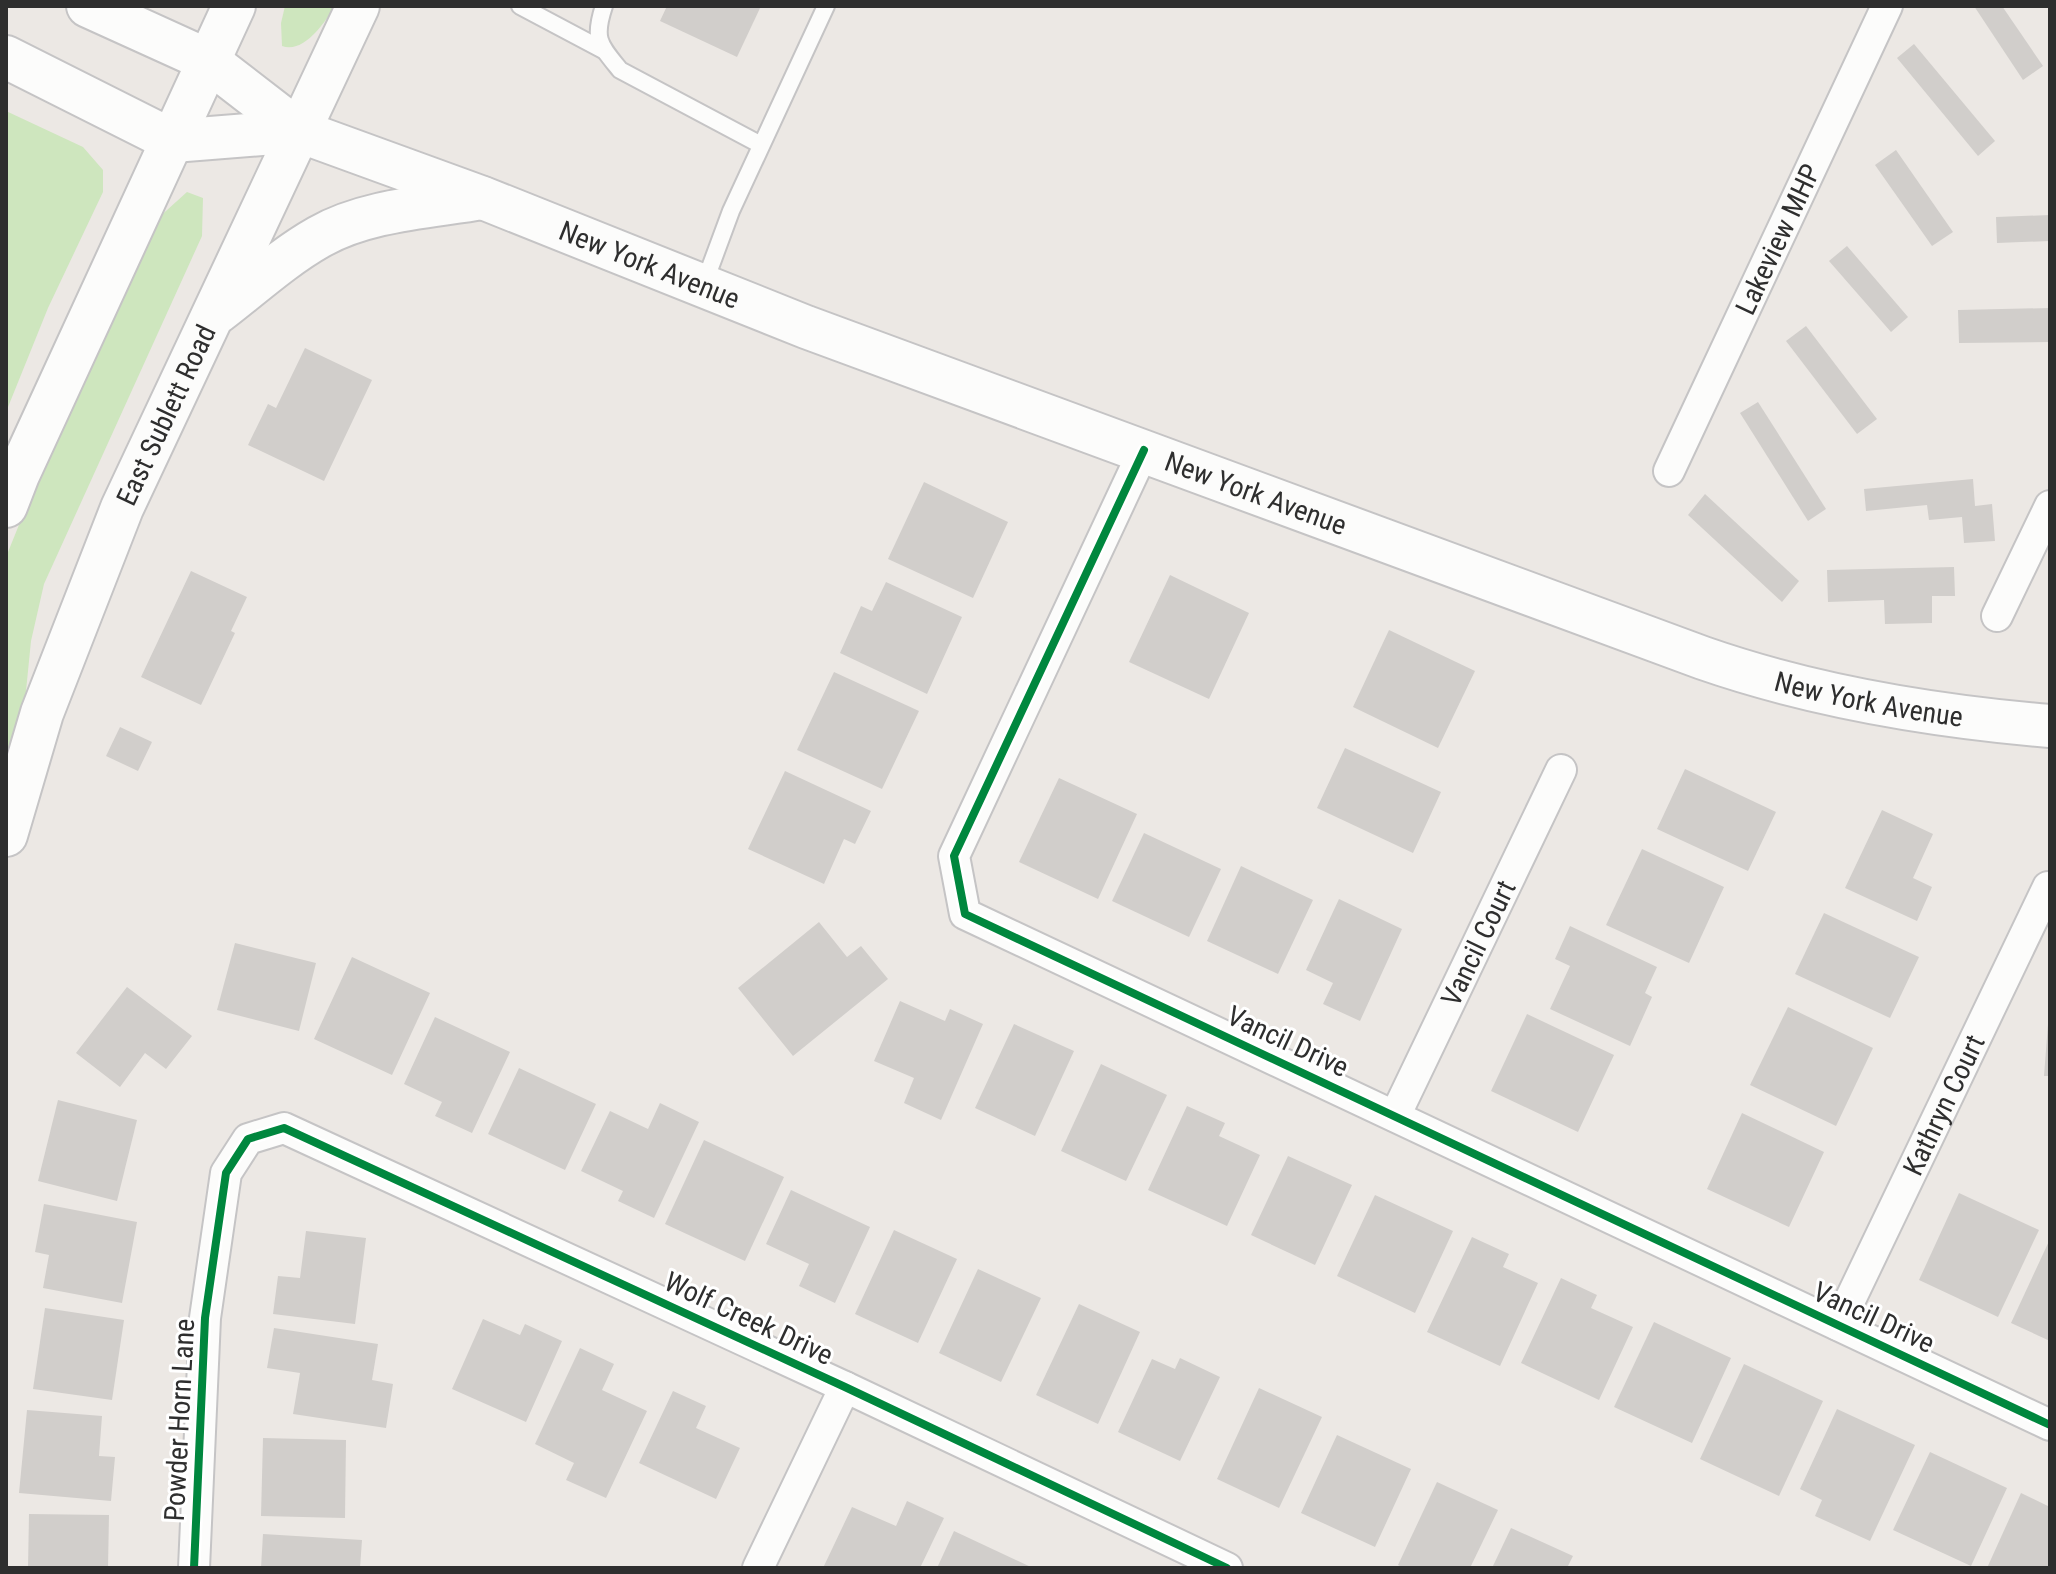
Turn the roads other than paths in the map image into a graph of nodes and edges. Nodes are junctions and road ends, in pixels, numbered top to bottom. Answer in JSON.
{"nodes":[{"id":1,"x":88,"y":6,"type":"edge"},
{"id":2,"x":234,"y":6,"type":"edge"},
{"id":3,"x":358,"y":6,"type":"edge"},
{"id":4,"x":520,"y":6,"type":"edge"},
{"id":5,"x":604,"y":6,"type":"edge"},
{"id":6,"x":826,"y":6,"type":"edge"},
{"id":7,"x":1887,"y":6,"type":"edge"},
{"id":8,"x":603,"y":50,"type":"junction"},
{"id":9,"x":6,"y":57,"type":"edge"},
{"id":10,"x":207,"y":60,"type":"junction"},
{"id":11,"x":299,"y":131,"type":"junction"},
{"id":12,"x":173,"y":141,"type":"junction"},
{"id":13,"x":761,"y":145,"type":"junction"},
{"id":14,"x":483,"y":198,"type":"junction"},
{"id":15,"x":703,"y":286,"type":"junction"},
{"id":16,"x":208,"y":320,"type":"junction"},
{"id":17,"x":1144,"y":450,"type":"junction"},
{"id":18,"x":1669,"y":471,"type":"dead end"},
{"id":19,"x":6,"y":506,"type":"edge"},
{"id":20,"x":2050,"y":506,"type":"edge"},
{"id":21,"x":1997,"y":616,"type":"dead end"},
{"id":22,"x":2050,"y":726,"type":"edge"},
{"id":23,"x":1561,"y":770,"type":"dead end"},
{"id":24,"x":6,"y":835,"type":"edge"},
{"id":25,"x":2048,"y":887,"type":"edge"},
{"id":26,"x":1395,"y":1116,"type":"junction"},
{"id":27,"x":248,"y":1139,"type":"joint"},
{"id":28,"x":1838,"y":1325,"type":"junction"},
{"id":29,"x":845,"y":1387,"type":"junction"},
{"id":30,"x":2050,"y":1425,"type":"edge"},
{"id":31,"x":194,"y":1568,"type":"edge"},
{"id":32,"x":758,"y":1568,"type":"edge"},
{"id":33,"x":1227,"y":1568,"type":"edge"}],
"edges":[{"from":1,"to":10,"type":"main road","name":"New York Avenue"},
{"from":2,"to":10,"type":"main road"},
{"from":3,"to":11,"type":"main road","name":"East Sublett Road"},
{"from":4,"to":8,"type":"lane"},
{"from":5,"to":8,"type":"lane"},
{"from":6,"to":13,"type":"lane"},
{"from":7,"to":18,"type":"street","name":"Lakeview MHP"},
{"from":8,"to":13,"type":"lane"},
{"from":9,"to":12,"type":"main road"},
{"from":10,"to":11,"type":"main road","name":"New York Avenue"},
{"from":10,"to":12,"type":"main road"},
{"from":11,"to":12,"type":"main road","name":"New York Avenue"},
{"from":11,"to":14,"type":"main road","name":"New York Avenue"},
{"from":11,"to":16,"type":"main road","name":"East Sublett Road"},
{"from":12,"to":19,"type":"main road"},
{"from":13,"to":15,"type":"lane"},
{"from":14,"to":15,"type":"main road","name":"New York Avenue"},
{"from":14,"to":16,"type":"main road"},
{"from":15,"to":17,"type":"main road","name":"New York Avenue"},
{"from":16,"to":24,"type":"main road","name":"East Sublett Road"},
{"from":17,"to":22,"type":"main road","name":"New York Avenue"},
{"from":17,"to":26,"type":"street","name":"Vancil Drive"},
{"from":20,"to":21,"type":"street"},
{"from":23,"to":26,"type":"street","name":"Vancil Court"},
{"from":25,"to":28,"type":"street","name":"Kathryn Court"},
{"from":26,"to":28,"type":"street","name":"Vancil Drive"},
{"from":27,"to":29,"type":"street","name":"Wolf Creek Drive"},
{"from":27,"to":31,"type":"street","name":"Powder Horn Lane"},
{"from":28,"to":30,"type":"street","name":"Vancil Drive"},
{"from":29,"to":32,"type":"street"},
{"from":29,"to":33,"type":"street","name":"Wolf Creek Drive"}]}
